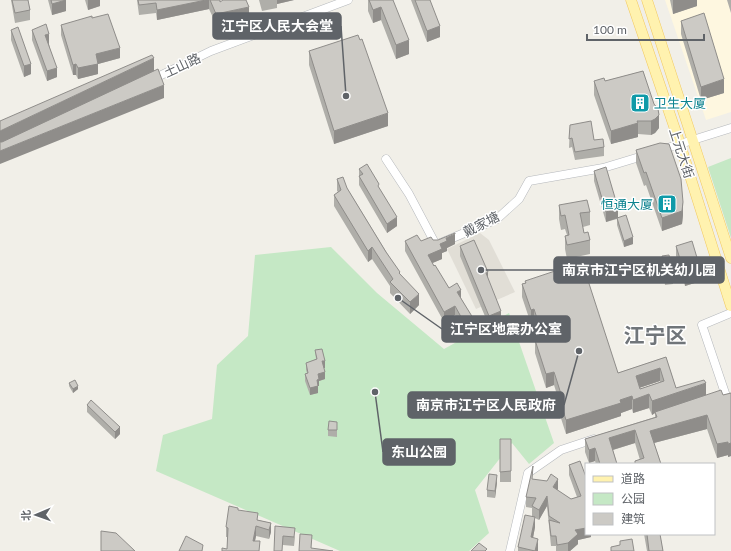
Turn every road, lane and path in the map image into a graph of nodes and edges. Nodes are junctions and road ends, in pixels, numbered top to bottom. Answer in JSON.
{"nodes":[{"id":1,"x":348,"y":0,"type":"edge"},
{"id":2,"x":631,"y":0,"type":"edge"},
{"id":3,"x":647,"y":0,"type":"edge"},
{"id":4,"x":146,"y":82,"type":"edge"},
{"id":5,"x":731,"y":128,"type":"edge"},
{"id":6,"x":693,"y":140,"type":"junction"},
{"id":7,"x":680,"y":144,"type":"junction"},
{"id":8,"x":386,"y":159,"type":"dead end"},
{"id":9,"x":731,"y":258,"type":"edge"},
{"id":10,"x":731,"y":306,"type":"edge"},
{"id":11,"x":731,"y":314,"type":"edge"},
{"id":12,"x":711,"y":401,"type":"edge"},
{"id":13,"x":599,"y":438,"type":"edge"},
{"id":14,"x":510,"y":551,"type":"edge"}],
"edges":[{"from":1,"to":4,"type":"street","name":"土山路"},
{"from":2,"to":7,"type":"main road","name":"上元大街"},
{"from":3,"to":6,"type":"main road","name":"上元大街"},
{"from":5,"to":6,"type":"street"},
{"from":6,"to":7,"type":"street"},
{"from":6,"to":9,"type":"main road","name":"上元大街"},
{"from":7,"to":8,"type":"street","name":"戴家塘"},
{"from":7,"to":10,"type":"main road","name":"上元大街"},
{"from":11,"to":12,"type":"street"},
{"from":13,"to":14,"type":"street"}]}
